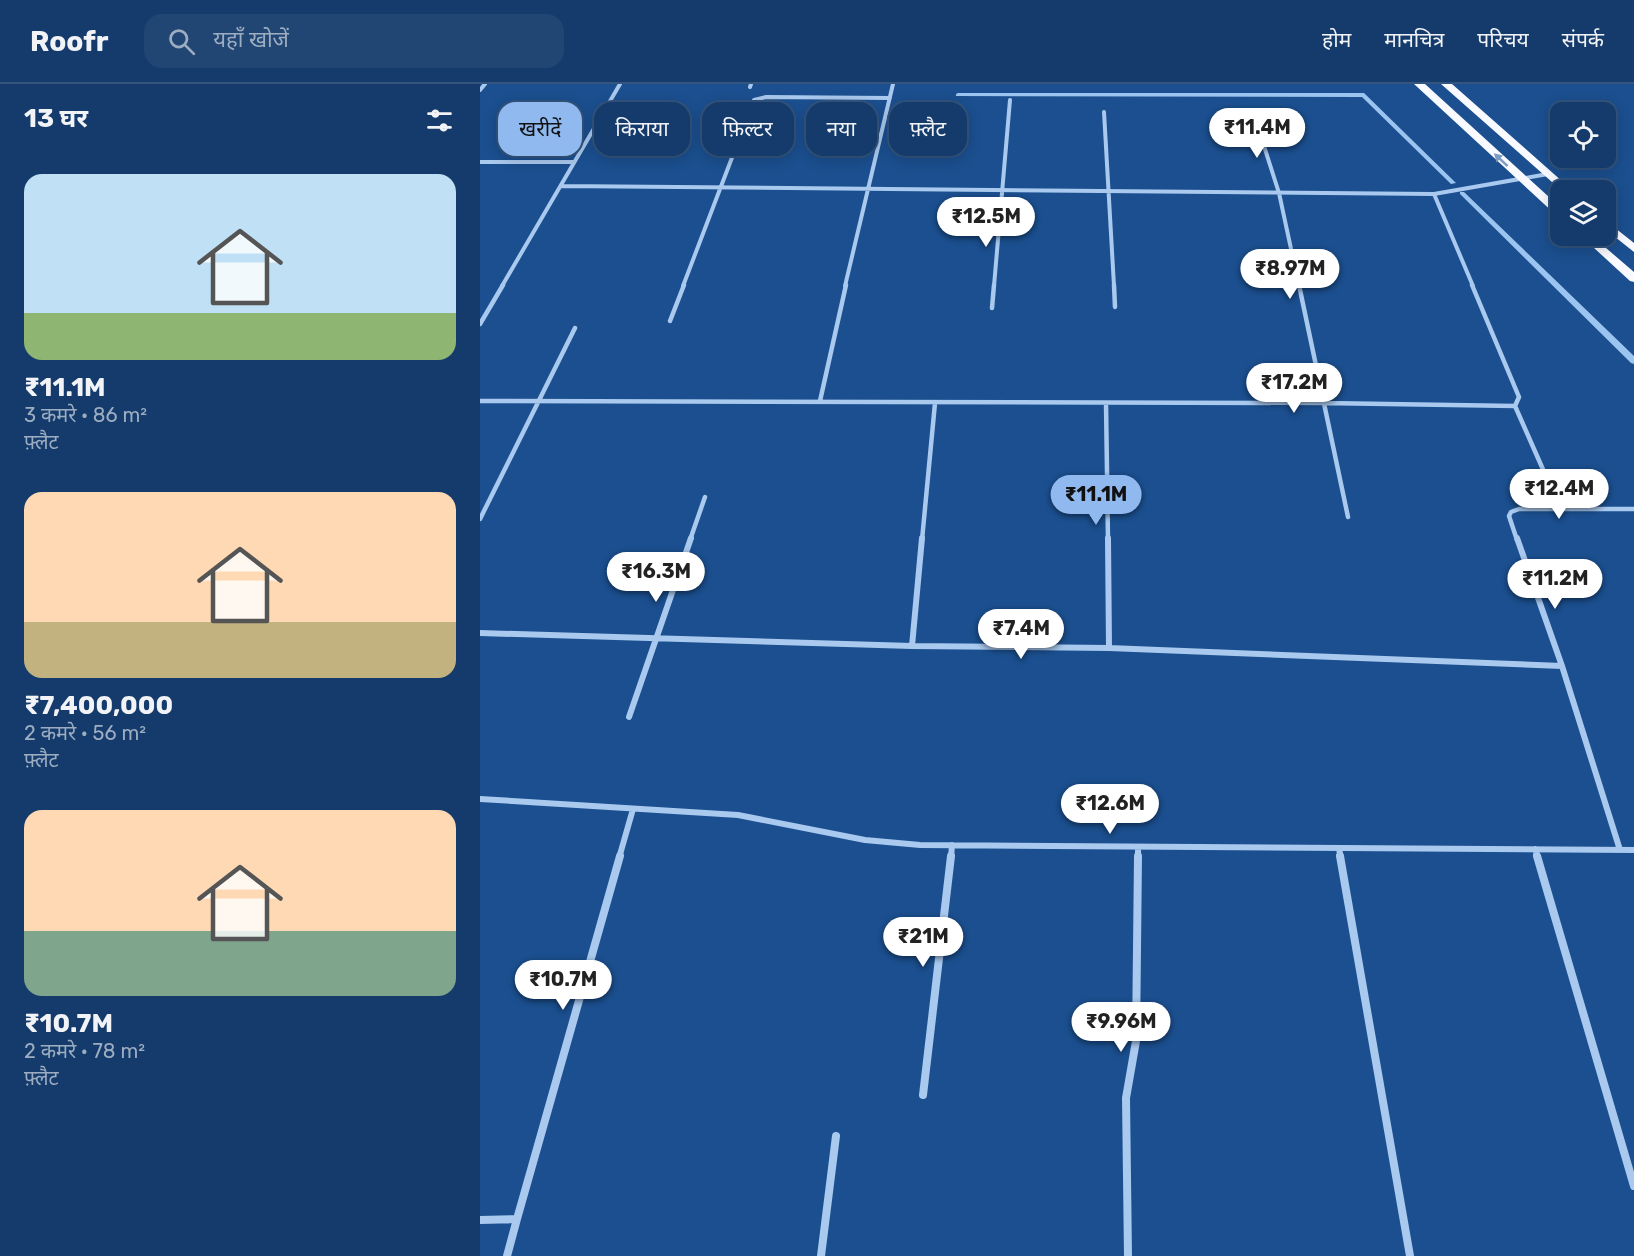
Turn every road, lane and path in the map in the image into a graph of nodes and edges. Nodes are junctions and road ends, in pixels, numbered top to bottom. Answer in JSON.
{"nodes":[{"id":1,"x":485,"y":84,"type":"edge"},
{"id":2,"x":620,"y":84,"type":"edge"},
{"id":3,"x":893,"y":84,"type":"edge"},
{"id":4,"x":1419,"y":84,"type":"edge"},
{"id":5,"x":1446,"y":84,"type":"edge"},
{"id":6,"x":480,"y":90,"type":"edge"},
{"id":7,"x":890,"y":98,"type":"junction"},
{"id":8,"x":1010,"y":100,"type":"dead end"},
{"id":9,"x":1104,"y":112,"type":"dead end"},
{"id":10,"x":1255,"y":118,"type":"dead end"},
{"id":11,"x":480,"y":162,"type":"edge"},
{"id":12,"x":574,"y":162,"type":"junction"},
{"id":13,"x":1548,"y":174,"type":"junction"},
{"id":14,"x":1523,"y":180,"type":"junction"},
{"id":15,"x":1556,"y":180,"type":"edge"},
{"id":16,"x":561,"y":186,"type":"junction"},
{"id":17,"x":721,"y":187,"type":"junction"},
{"id":18,"x":867,"y":188,"type":"junction"},
{"id":19,"x":1001,"y":189,"type":"junction"},
{"id":20,"x":1110,"y":191,"type":"junction"},
{"id":21,"x":1279,"y":193,"type":"junction"},
{"id":22,"x":1434,"y":194,"type":"junction"},
{"id":23,"x":1550,"y":204,"type":"edge"},
{"id":24,"x":1616,"y":233,"type":"edge"},
{"id":25,"x":1597,"y":246,"type":"edge"},
{"id":26,"x":1634,"y":249,"type":"edge"},
{"id":27,"x":1634,"y":278,"type":"edge"},
{"id":28,"x":1115,"y":307,"type":"dead end"},
{"id":29,"x":992,"y":308,"type":"dead end"},
{"id":30,"x":670,"y":321,"type":"dead end"},
{"id":31,"x":480,"y":324,"type":"edge"},
{"id":32,"x":575,"y":328,"type":"dead end"},
{"id":33,"x":480,"y":401,"type":"edge"},
{"id":34,"x":539,"y":401,"type":"junction"},
{"id":35,"x":820,"y":401,"type":"junction"},
{"id":36,"x":935,"y":403,"type":"junction"},
{"id":37,"x":1106,"y":403,"type":"junction"},
{"id":38,"x":1323,"y":403,"type":"junction"},
{"id":39,"x":1515,"y":406,"type":"junction"},
{"id":40,"x":705,"y":497,"type":"dead end"},
{"id":41,"x":1560,"y":508,"type":"junction"},
{"id":42,"x":1634,"y":509,"type":"edge"},
{"id":43,"x":1348,"y":517,"type":"dead end"},
{"id":44,"x":480,"y":519,"type":"edge"},
{"id":45,"x":480,"y":633,"type":"edge"},
{"id":46,"x":656,"y":637,"type":"junction"},
{"id":47,"x":912,"y":646,"type":"junction"},
{"id":48,"x":1110,"y":648,"type":"junction"},
{"id":49,"x":1562,"y":666,"type":"junction"},
{"id":50,"x":629,"y":717,"type":"dead end"},
{"id":51,"x":480,"y":799,"type":"edge"},
{"id":52,"x":633,"y":809,"type":"junction"},
{"id":53,"x":952,"y":845,"type":"junction"},
{"id":54,"x":1138,"y":848,"type":"junction"},
{"id":55,"x":1339,"y":849,"type":"junction"},
{"id":56,"x":1534,"y":849,"type":"junction"},
{"id":57,"x":1620,"y":850,"type":"junction"},
{"id":58,"x":1634,"y":850,"type":"edge"},
{"id":59,"x":923,"y":1095,"type":"dead end"},
{"id":60,"x":836,"y":1136,"type":"dead end"},
{"id":61,"x":1634,"y":1186,"type":"edge"},
{"id":62,"x":480,"y":1220,"type":"edge"},
{"id":63,"x":518,"y":1220,"type":"junction"},
{"id":64,"x":507,"y":1256,"type":"edge"},
{"id":65,"x":821,"y":1256,"type":"edge"},
{"id":66,"x":1128,"y":1256,"type":"edge"},
{"id":67,"x":1410,"y":1256,"type":"edge"}],
"edges":[{"from":1,"to":6,"type":"street"},
{"from":2,"to":12,"type":"street"},
{"from":3,"to":7,"type":"street"},
{"from":14,"to":4,"type":"highway","one_way":true},
{"from":5,"to":13,"type":"highway"},
{"from":7,"to":17,"type":"street"},
{"from":7,"to":18,"type":"street"},
{"from":8,"to":19,"type":"street"},
{"from":9,"to":20,"type":"street"},
{"from":10,"to":21,"type":"street"},
{"from":11,"to":12,"type":"street"},
{"from":12,"to":16,"type":"street"},
{"from":13,"to":14,"type":"street"},
{"from":13,"to":15,"type":"highway"},
{"from":14,"to":22,"type":"street"},
{"from":14,"to":23,"type":"highway"},
{"from":16,"to":17,"type":"street"},
{"from":16,"to":31,"type":"street"},
{"from":17,"to":18,"type":"street"},
{"from":17,"to":30,"type":"street"},
{"from":18,"to":19,"type":"street"},
{"from":18,"to":35,"type":"street"},
{"from":19,"to":20,"type":"street"},
{"from":19,"to":29,"type":"street"},
{"from":20,"to":21,"type":"street"},
{"from":20,"to":28,"type":"street"},
{"from":21,"to":22,"type":"street"},
{"from":21,"to":38,"type":"street"},
{"from":22,"to":39,"type":"street"},
{"from":24,"to":26,"type":"highway"},
{"from":25,"to":27,"type":"highway"},
{"from":32,"to":34,"type":"street"},
{"from":33,"to":34,"type":"street"},
{"from":34,"to":35,"type":"street"},
{"from":34,"to":44,"type":"street"},
{"from":35,"to":36,"type":"street"},
{"from":36,"to":37,"type":"street"},
{"from":36,"to":47,"type":"street"},
{"from":37,"to":38,"type":"street"},
{"from":37,"to":48,"type":"street"},
{"from":38,"to":39,"type":"street"},
{"from":38,"to":43,"type":"street"},
{"from":39,"to":41,"type":"street"},
{"from":40,"to":46,"type":"street"},
{"from":41,"to":42,"type":"street"},
{"from":41,"to":49,"type":"street"},
{"from":45,"to":46,"type":"street"},
{"from":46,"to":47,"type":"street"},
{"from":46,"to":50,"type":"street"},
{"from":47,"to":48,"type":"street"},
{"from":48,"to":49,"type":"street"},
{"from":49,"to":57,"type":"street"},
{"from":51,"to":52,"type":"street"},
{"from":52,"to":53,"type":"street"},
{"from":52,"to":63,"type":"street"},
{"from":53,"to":54,"type":"street"},
{"from":53,"to":59,"type":"street"},
{"from":54,"to":55,"type":"street"},
{"from":54,"to":66,"type":"street"},
{"from":55,"to":56,"type":"street"},
{"from":55,"to":67,"type":"street"},
{"from":56,"to":57,"type":"street"},
{"from":56,"to":61,"type":"street"},
{"from":57,"to":58,"type":"street"},
{"from":60,"to":65,"type":"street"},
{"from":62,"to":63,"type":"street"},
{"from":63,"to":64,"type":"street"}]}
